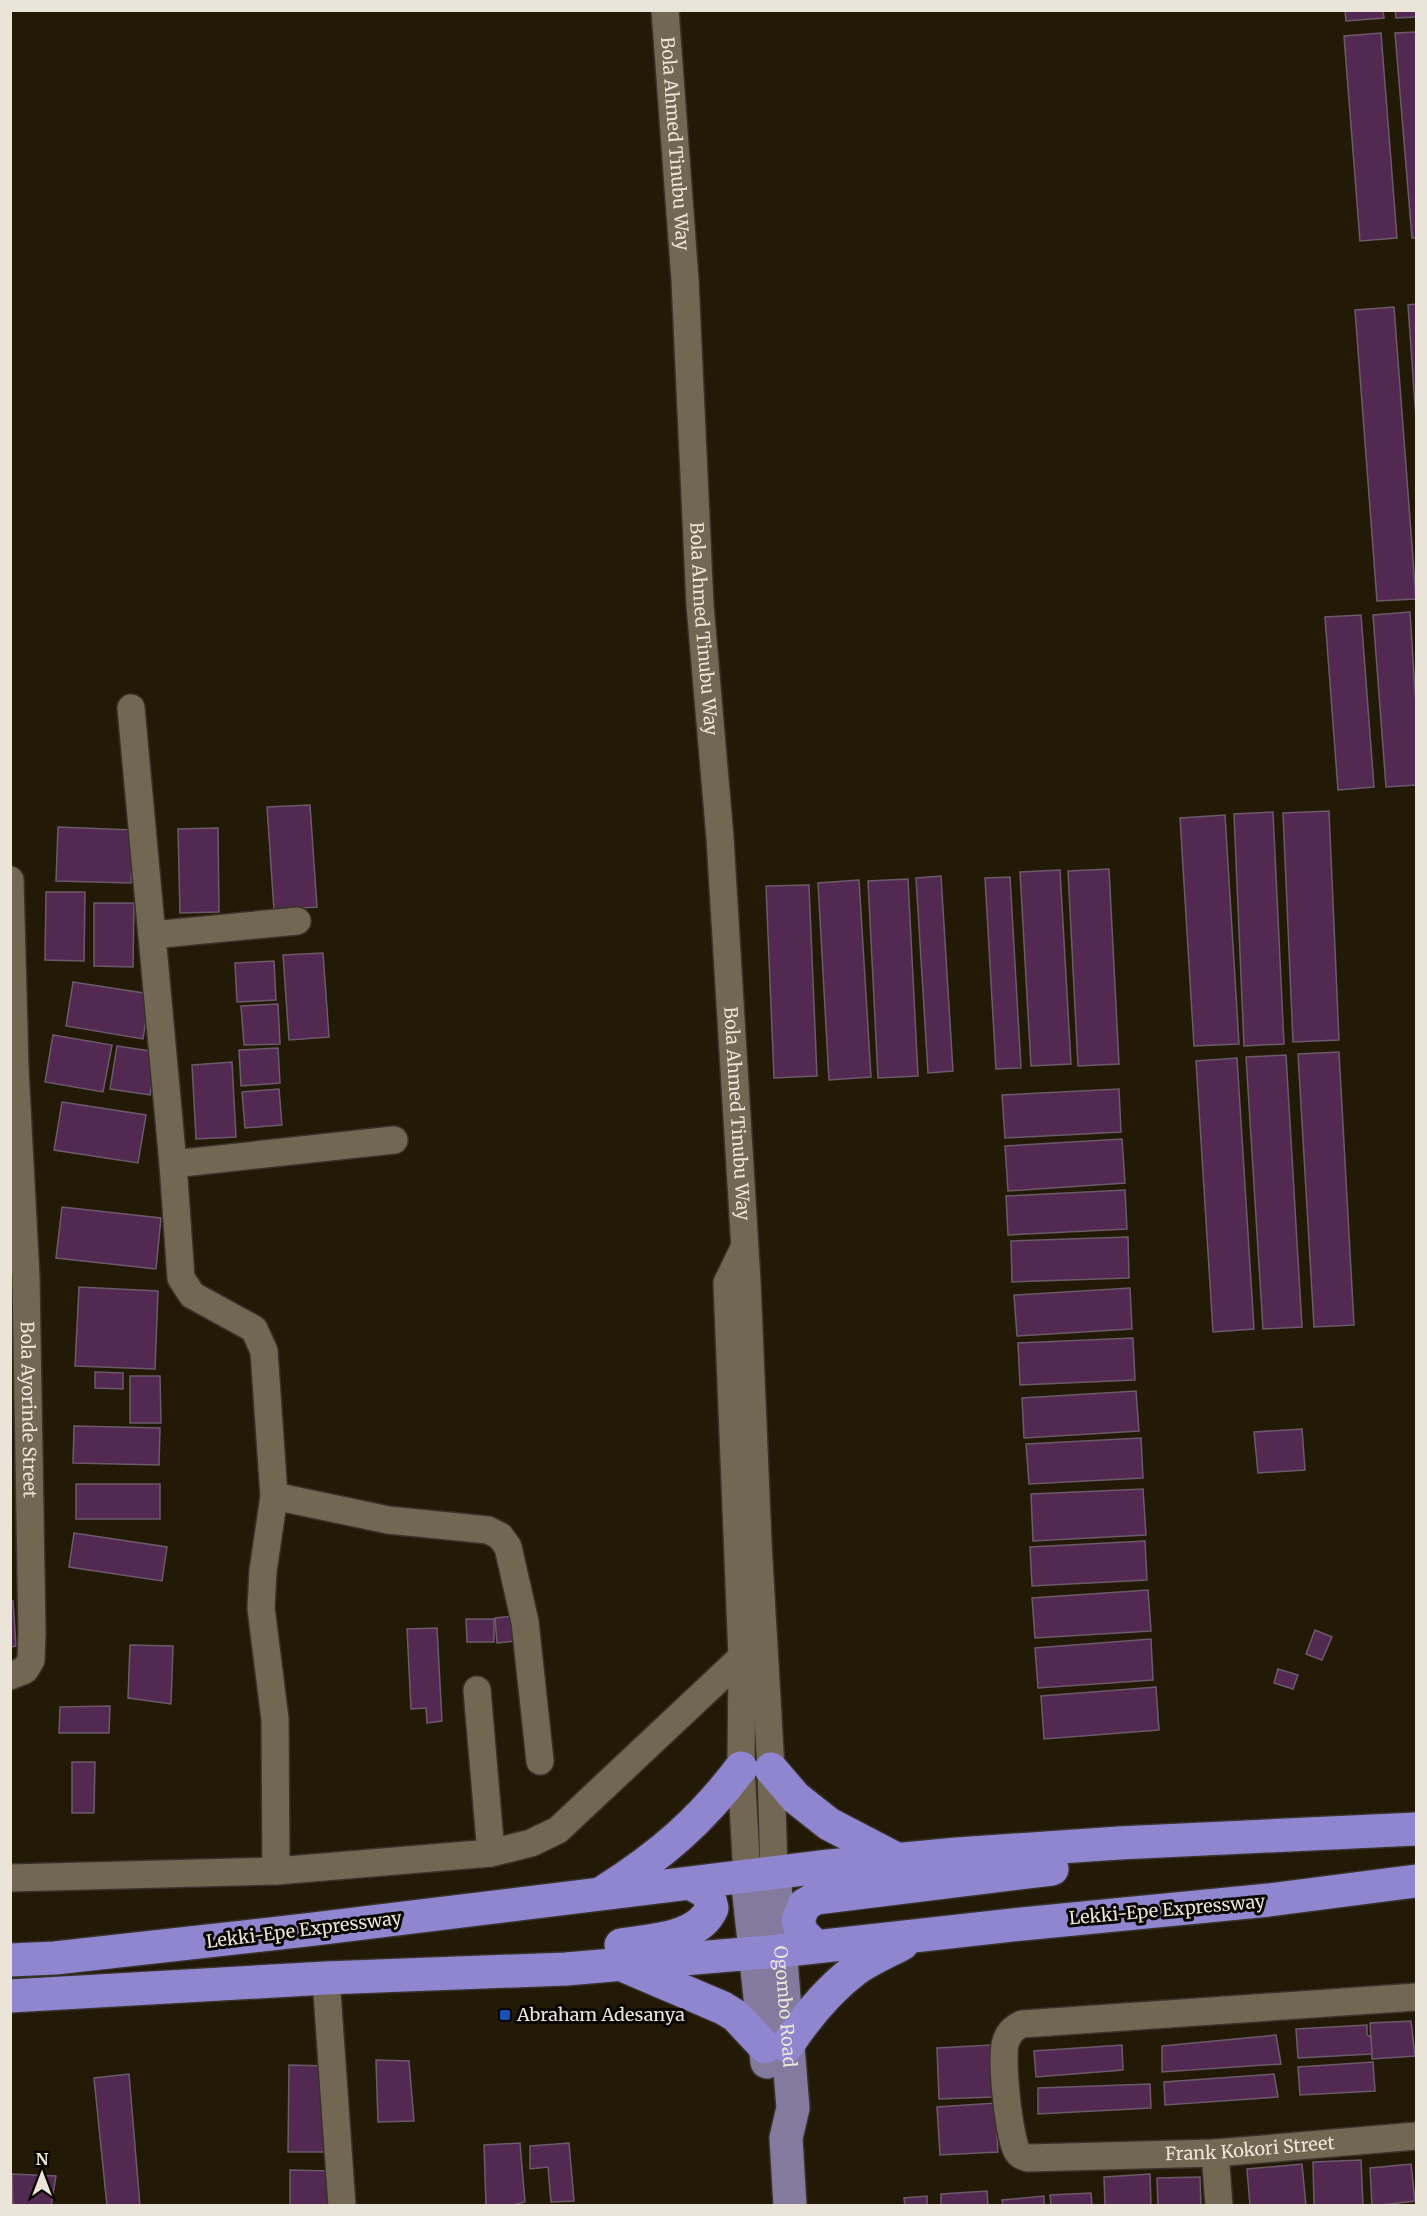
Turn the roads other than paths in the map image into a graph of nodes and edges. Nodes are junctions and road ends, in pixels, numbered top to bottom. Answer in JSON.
{"nodes":[{"id":1,"x":665,"y":10,"type":"edge"},
{"id":2,"x":131,"y":708,"type":"dead end"},
{"id":3,"x":10,"y":880,"type":"edge"},
{"id":4,"x":297,"y":921,"type":"dead end"},
{"id":5,"x":152,"y":935,"type":"junction"},
{"id":6,"x":13,"y":1069,"type":"edge"},
{"id":7,"x":394,"y":1140,"type":"dead end"},
{"id":8,"x":173,"y":1164,"type":"junction"},
{"id":9,"x":18,"y":1278,"type":"edge"},
{"id":10,"x":274,"y":1496,"type":"junction"},
{"id":11,"x":753,"y":1656,"type":"junction"},
{"id":12,"x":10,"y":1676,"type":"edge"},
{"id":13,"x":477,"y":1690,"type":"dead end"},
{"id":14,"x":540,"y":1761,"type":"dead end"},
{"id":15,"x":756,"y":1768,"type":"junction"},
{"id":16,"x":1416,"y":1828,"type":"edge"},
{"id":17,"x":1173,"y":1840,"type":"junction"},
{"id":18,"x":491,"y":1853,"type":"junction"},
{"id":19,"x":898,"y":1860,"type":"junction"},
{"id":20,"x":276,"y":1871,"type":"junction"},
{"id":21,"x":760,"y":1875,"type":"junction"},
{"id":22,"x":10,"y":1878,"type":"edge"},
{"id":23,"x":1416,"y":1881,"type":"edge"},
{"id":24,"x":692,"y":1884,"type":"junction"},
{"id":25,"x":598,"y":1896,"type":"junction"},
{"id":26,"x":917,"y":1936,"type":"junction"},
{"id":27,"x":815,"y":1946,"type":"junction"},
{"id":28,"x":767,"y":1952,"type":"junction"},
{"id":29,"x":10,"y":1960,"type":"edge"},
{"id":30,"x":620,"y":1964,"type":"junction"},
{"id":31,"x":398,"y":1976,"type":"junction"},
{"id":32,"x":326,"y":1978,"type":"junction"},
{"id":33,"x":10,"y":1996,"type":"edge"},
{"id":34,"x":1416,"y":1997,"type":"edge"},
{"id":35,"x":776,"y":2047,"type":"junction"},
{"id":36,"x":1416,"y":2136,"type":"edge"},
{"id":37,"x":1215,"y":2153,"type":"junction"},
{"id":38,"x":342,"y":2205,"type":"edge"},
{"id":39,"x":790,"y":2205,"type":"edge"},
{"id":40,"x":1219,"y":2205,"type":"edge"}],
"edges":[{"from":1,"to":11,"type":"street","name":"Bola Ahmed Tinubu Way"},
{"from":2,"to":5,"type":"street"},
{"from":3,"to":6,"type":"street","name":"Bola Ayorinde Street"},
{"from":4,"to":5,"type":"street"},
{"from":5,"to":8,"type":"street"},
{"from":6,"to":9,"type":"street","name":"Bola Ayorinde Street"},
{"from":7,"to":8,"type":"street"},
{"from":8,"to":10,"type":"street"},
{"from":9,"to":12,"type":"street","name":"Bola Ayorinde Street"},
{"from":10,"to":14,"type":"street"},
{"from":10,"to":20,"type":"street"},
{"from":11,"to":15,"type":"street"},
{"from":11,"to":18,"type":"street"},
{"from":13,"to":18,"type":"street"},
{"from":15,"to":19,"type":"highway"},
{"from":15,"to":21,"type":"street"},
{"from":15,"to":25,"type":"highway"},
{"from":16,"to":17,"type":"highway"},
{"from":17,"to":19,"type":"highway","name":"Lekki-Epe Expressway"},
{"from":17,"to":27,"type":"highway"},
{"from":18,"to":20,"type":"street"},
{"from":19,"to":21,"type":"highway","name":"Lekki-Epe Expressway"},
{"from":20,"to":22,"type":"street"},
{"from":21,"to":24,"type":"highway","name":"Lekki-Epe Expressway"},
{"from":21,"to":28,"type":"main road","name":"Ogombo Road"},
{"from":23,"to":26,"type":"highway","name":"Lekki-Epe Expressway"},
{"from":24,"to":25,"type":"highway","name":"Lekki-Epe Expressway"},
{"from":24,"to":31,"type":"highway"},
{"from":25,"to":29,"type":"highway","name":"Lekki-Epe Expressway"},
{"from":26,"to":27,"type":"highway","name":"Lekki-Epe Expressway"},
{"from":26,"to":35,"type":"highway"},
{"from":27,"to":28,"type":"highway","name":"Lekki-Epe Expressway"},
{"from":28,"to":30,"type":"highway","name":"Lekki-Epe Expressway"},
{"from":28,"to":35,"type":"main road","name":"Ogombo Road"},
{"from":30,"to":31,"type":"highway","name":"Lekki-Epe Expressway"},
{"from":30,"to":35,"type":"highway"},
{"from":31,"to":32,"type":"highway"},
{"from":32,"to":33,"type":"highway"},
{"from":32,"to":38,"type":"street"},
{"from":34,"to":37,"type":"street","name":"Frank Kokori Street"},
{"from":35,"to":39,"type":"main road","name":"Ogombo Road"},
{"from":36,"to":37,"type":"street","name":"Frank Kokori Street"},
{"from":37,"to":40,"type":"street"}]}
